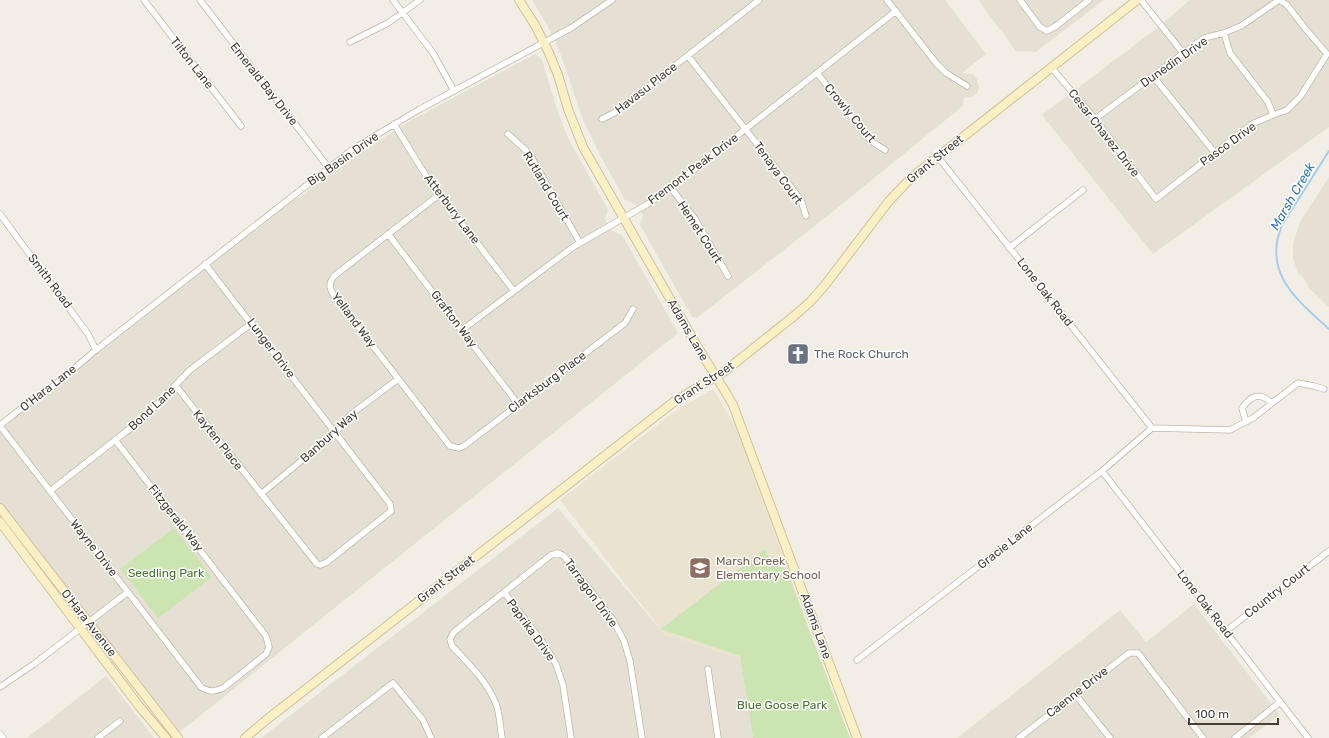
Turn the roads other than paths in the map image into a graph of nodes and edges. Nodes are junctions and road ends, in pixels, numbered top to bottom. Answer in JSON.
{"nodes":[{"id":1,"x":144,"y":0,"type":"edge"},
{"id":2,"x":200,"y":0,"type":"edge"},
{"id":3,"x":393,"y":0,"type":"edge"},
{"id":4,"x":420,"y":0,"type":"edge"},
{"id":5,"x":519,"y":0,"type":"edge"},
{"id":6,"x":612,"y":0,"type":"edge"},
{"id":7,"x":759,"y":0,"type":"edge"},
{"id":8,"x":887,"y":0,"type":"edge"},
{"id":9,"x":1020,"y":0,"type":"edge"},
{"id":10,"x":1089,"y":0,"type":"edge"},
{"id":11,"x":1137,"y":0,"type":"edge"},
{"id":12,"x":1141,"y":0,"type":"edge"},
{"id":13,"x":1279,"y":0,"type":"edge"},
{"id":14,"x":896,"y":11,"type":"junction"},
{"id":15,"x":403,"y":13,"type":"junction"},
{"id":16,"x":1224,"y":33,"type":"junction"},
{"id":17,"x":350,"y":42,"type":"dead end"},
{"id":18,"x":544,"y":42,"type":"junction"},
{"id":19,"x":1183,"y":53,"type":"junction"},
{"id":20,"x":688,"y":56,"type":"junction"},
{"id":21,"x":1051,"y":67,"type":"junction"},
{"id":22,"x":817,"y":73,"type":"junction"},
{"id":23,"x":1153,"y":76,"type":"junction"},
{"id":24,"x":967,"y":86,"type":"dead end"},
{"id":25,"x":454,"y":90,"type":"junction"},
{"id":26,"x":1273,"y":115,"type":"junction"},
{"id":27,"x":1095,"y":119,"type":"junction"},
{"id":28,"x":602,"y":120,"type":"dead end"},
{"id":29,"x":394,"y":124,"type":"junction"},
{"id":30,"x":241,"y":126,"type":"dead end"},
{"id":31,"x":746,"y":129,"type":"junction"},
{"id":32,"x":508,"y":134,"type":"dead end"},
{"id":33,"x":885,"y":150,"type":"dead end"},
{"id":34,"x":1215,"y":153,"type":"junction"},
{"id":35,"x":938,"y":157,"type":"junction"},
{"id":36,"x":328,"y":167,"type":"junction"},
{"id":37,"x":671,"y":188,"type":"junction"},
{"id":38,"x":1083,"y":190,"type":"dead end"},
{"id":39,"x":440,"y":194,"type":"junction"},
{"id":40,"x":1156,"y":199,"type":"joint"},
{"id":41,"x":0,"y":214,"type":"edge"},
{"id":42,"x":806,"y":216,"type":"dead end"},
{"id":43,"x":624,"y":218,"type":"junction"},
{"id":44,"x":388,"y":234,"type":"junction"},
{"id":45,"x":580,"y":243,"type":"junction"},
{"id":46,"x":1009,"y":248,"type":"junction"},
{"id":47,"x":205,"y":264,"type":"junction"},
{"id":48,"x":728,"y":276,"type":"dead end"},
{"id":49,"x":514,"y":291,"type":"junction"},
{"id":50,"x":633,"y":309,"type":"dead end"},
{"id":51,"x":252,"y":323,"type":"junction"},
{"id":52,"x":462,"y":330,"type":"junction"},
{"id":53,"x":96,"y":350,"type":"junction"},
{"id":54,"x":716,"y":377,"type":"junction"},
{"id":55,"x":398,"y":379,"type":"junction"},
{"id":56,"x":176,"y":386,"type":"junction"},
{"id":57,"x":1324,"y":389,"type":"dead end"},
{"id":58,"x":1272,"y":403,"type":"junction"},
{"id":59,"x":518,"y":404,"type":"junction"},
{"id":60,"x":1246,"y":422,"type":"junction"},
{"id":61,"x":0,"y":425,"type":"edge"},
{"id":62,"x":1152,"y":428,"type":"junction"},
{"id":63,"x":335,"y":433,"type":"junction"},
{"id":64,"x":116,"y":441,"type":"junction"},
{"id":65,"x":454,"y":447,"type":"joint"},
{"id":66,"x":1102,"y":470,"type":"junction"},
{"id":67,"x":50,"y":491,"type":"junction"},
{"id":68,"x":261,"y":494,"type":"junction"},
{"id":69,"x":0,"y":508,"type":"edge"},
{"id":70,"x":0,"y":522,"type":"edge"},
{"id":71,"x":1329,"y":551,"type":"edge"},
{"id":72,"x":128,"y":592,"type":"junction"},
{"id":73,"x":504,"y":592,"type":"junction"},
{"id":74,"x":85,"y":626,"type":"junction"},
{"id":75,"x":1226,"y":631,"type":"junction"},
{"id":76,"x":857,"y":660,"type":"dead end"},
{"id":77,"x":708,"y":669,"type":"dead end"},
{"id":78,"x":245,"y":670,"type":"joint"},
{"id":79,"x":0,"y":688,"type":"edge"},
{"id":80,"x":1075,"y":694,"type":"junction"},
{"id":81,"x":1280,"y":702,"type":"junction"},
{"id":82,"x":120,"y":721,"type":"dead end"},
{"id":83,"x":0,"y":734,"type":"edge"},
{"id":84,"x":3,"y":738,"type":"edge"},
{"id":85,"x":98,"y":738,"type":"edge"},
{"id":86,"x":166,"y":738,"type":"edge"},
{"id":87,"x":178,"y":738,"type":"edge"},
{"id":88,"x":245,"y":738,"type":"edge"},
{"id":89,"x":322,"y":738,"type":"edge"},
{"id":90,"x":431,"y":738,"type":"edge"},
{"id":91,"x":502,"y":738,"type":"edge"},
{"id":92,"x":571,"y":738,"type":"edge"},
{"id":93,"x":642,"y":738,"type":"edge"},
{"id":94,"x":718,"y":738,"type":"edge"},
{"id":95,"x":858,"y":738,"type":"edge"},
{"id":96,"x":1019,"y":738,"type":"edge"},
{"id":97,"x":1110,"y":738,"type":"edge"},
{"id":98,"x":1203,"y":738,"type":"edge"},
{"id":99,"x":1235,"y":738,"type":"edge"},
{"id":100,"x":1308,"y":738,"type":"edge"}],
"edges":[{"from":1,"to":30,"type":"street","name":"Tilton Lane"},
{"from":2,"to":36,"type":"street","name":"Emerald Bay Drive"},
{"from":3,"to":15,"type":"street"},
{"from":4,"to":15,"type":"street"},
{"from":5,"to":18,"type":"street","name":"Adams Lane"},
{"from":6,"to":18,"type":"street","name":"Big Basin Drive"},
{"from":7,"to":20,"type":"street","name":"Havasu Place"},
{"from":8,"to":14,"type":"street"},
{"from":9,"to":10,"type":"street"},
{"from":11,"to":21,"type":"street","name":"Grant Street"},
{"from":12,"to":19,"type":"street"},
{"from":13,"to":16,"type":"street","name":"Dunedin Drive"},
{"from":13,"to":26,"type":"street","name":"Pasco Drive"},
{"from":14,"to":22,"type":"street","name":"Fremont Peak Drive"},
{"from":14,"to":24,"type":"street"},
{"from":15,"to":17,"type":"street"},
{"from":15,"to":25,"type":"street"},
{"from":16,"to":19,"type":"street","name":"Dunedin Drive"},
{"from":16,"to":26,"type":"street"},
{"from":18,"to":25,"type":"street","name":"Big Basin Drive"},
{"from":18,"to":43,"type":"street","name":"Adams Lane"},
{"from":19,"to":23,"type":"street","name":"Dunedin Drive"},
{"from":20,"to":28,"type":"street","name":"Havasu Place"},
{"from":20,"to":31,"type":"street","name":"Tenaya Court"},
{"from":21,"to":27,"type":"street","name":"Cesar Chavez Drive"},
{"from":21,"to":35,"type":"street","name":"Grant Street"},
{"from":22,"to":31,"type":"street","name":"Fremont Peak Drive"},
{"from":22,"to":33,"type":"street","name":"Crowly Court"},
{"from":23,"to":27,"type":"street","name":"Dunedin Drive"},
{"from":23,"to":34,"type":"street"},
{"from":25,"to":29,"type":"street","name":"Big Basin Drive"},
{"from":26,"to":34,"type":"street","name":"Pasco Drive"},
{"from":27,"to":40,"type":"street","name":"Cesar Chavez Drive"},
{"from":29,"to":36,"type":"street","name":"Big Basin Drive"},
{"from":29,"to":39,"type":"street","name":"Atterbury Lane"},
{"from":31,"to":37,"type":"street","name":"Fremont Peak Drive"},
{"from":31,"to":42,"type":"street","name":"Tenaya Court"},
{"from":32,"to":45,"type":"street","name":"Rutland Court"},
{"from":34,"to":40,"type":"street","name":"Pasco Drive"},
{"from":35,"to":46,"type":"street","name":"Lone Oak Road"},
{"from":35,"to":54,"type":"street","name":"Grant Street"},
{"from":36,"to":47,"type":"street","name":"Big Basin Drive"},
{"from":37,"to":43,"type":"street","name":"Fremont Peak Drive"},
{"from":37,"to":48,"type":"street","name":"Hemet Court"},
{"from":38,"to":46,"type":"street"},
{"from":39,"to":44,"type":"street","name":"Yelland Way"},
{"from":39,"to":49,"type":"street","name":"Atterbury Lane"},
{"from":41,"to":53,"type":"street","name":"Smith Road"},
{"from":43,"to":45,"type":"street","name":"Fremont Peak Drive"},
{"from":43,"to":54,"type":"street","name":"Adams Lane"},
{"from":44,"to":52,"type":"street","name":"Grafton Way"},
{"from":44,"to":55,"type":"street","name":"Yelland Way"},
{"from":45,"to":49,"type":"street","name":"Fremont Peak Drive"},
{"from":46,"to":62,"type":"street","name":"Lone Oak Road"},
{"from":47,"to":51,"type":"street","name":"Lunger Drive"},
{"from":47,"to":53,"type":"street","name":"Big Basin Drive"},
{"from":49,"to":52,"type":"street","name":"Fremont Peak Drive"},
{"from":50,"to":59,"type":"street","name":"Clarksburg Place"},
{"from":51,"to":56,"type":"street","name":"Bond Lane"},
{"from":51,"to":63,"type":"street","name":"Lunger Drive"},
{"from":52,"to":59,"type":"street","name":"Grafton Way"},
{"from":53,"to":61,"type":"street","name":"O'Hara Lane"},
{"from":54,"to":88,"type":"street","name":"Grant Street"},
{"from":54,"to":95,"type":"street","name":"Adams Lane"},
{"from":55,"to":63,"type":"street","name":"Banbury Way"},
{"from":55,"to":65,"type":"street","name":"Yelland Way"},
{"from":56,"to":64,"type":"street","name":"Bond Lane"},
{"from":56,"to":68,"type":"street","name":"Kayten Place"},
{"from":57,"to":58,"type":"street"},
{"from":58,"to":60,"type":"street"},
{"from":58,"to":60,"type":"street"},
{"from":59,"to":65,"type":"street","name":"Clarksburg Place"},
{"from":60,"to":62,"type":"street"},
{"from":61,"to":67,"type":"street","name":"Wayne Drive"},
{"from":62,"to":66,"type":"street","name":"Gracie Lane"},
{"from":63,"to":68,"type":"street","name":"Banbury Way"},
{"from":63,"to":68,"type":"street","name":"Lunger Drive"},
{"from":64,"to":67,"type":"street","name":"Bond Lane"},
{"from":64,"to":78,"type":"street","name":"Fitzgerald Way"},
{"from":66,"to":75,"type":"street","name":"Lone Oak Road"},
{"from":66,"to":76,"type":"street","name":"Gracie Lane"},
{"from":67,"to":72,"type":"street","name":"Wayne Drive"},
{"from":69,"to":74,"type":"street","name":"O'Hara Avenue"},
{"from":70,"to":74,"type":"street","name":"O'Hara Avenue"},
{"from":71,"to":75,"type":"street","name":"Country Court"},
{"from":72,"to":74,"type":"street"},
{"from":72,"to":78,"type":"street","name":"Wayne Drive"},
{"from":73,"to":91,"type":"street"},
{"from":73,"to":92,"type":"street","name":"Paprika Drive"},
{"from":73,"to":93,"type":"street","name":"Tarragon Drive"},
{"from":74,"to":79,"type":"street"},
{"from":74,"to":86,"type":"street","name":"O'Hara Avenue"},
{"from":74,"to":87,"type":"street","name":"O'Hara Avenue"},
{"from":75,"to":81,"type":"street","name":"Lone Oak Road"},
{"from":77,"to":94,"type":"street"},
{"from":80,"to":96,"type":"street","name":"Caenne Drive"},
{"from":80,"to":97,"type":"street"},
{"from":80,"to":98,"type":"street","name":"Caenne Drive"},
{"from":81,"to":99,"type":"street"},
{"from":81,"to":100,"type":"street","name":"Lone Oak Road"},
{"from":82,"to":85,"type":"street"},
{"from":83,"to":84,"type":"street"},
{"from":89,"to":90,"type":"street"}]}
